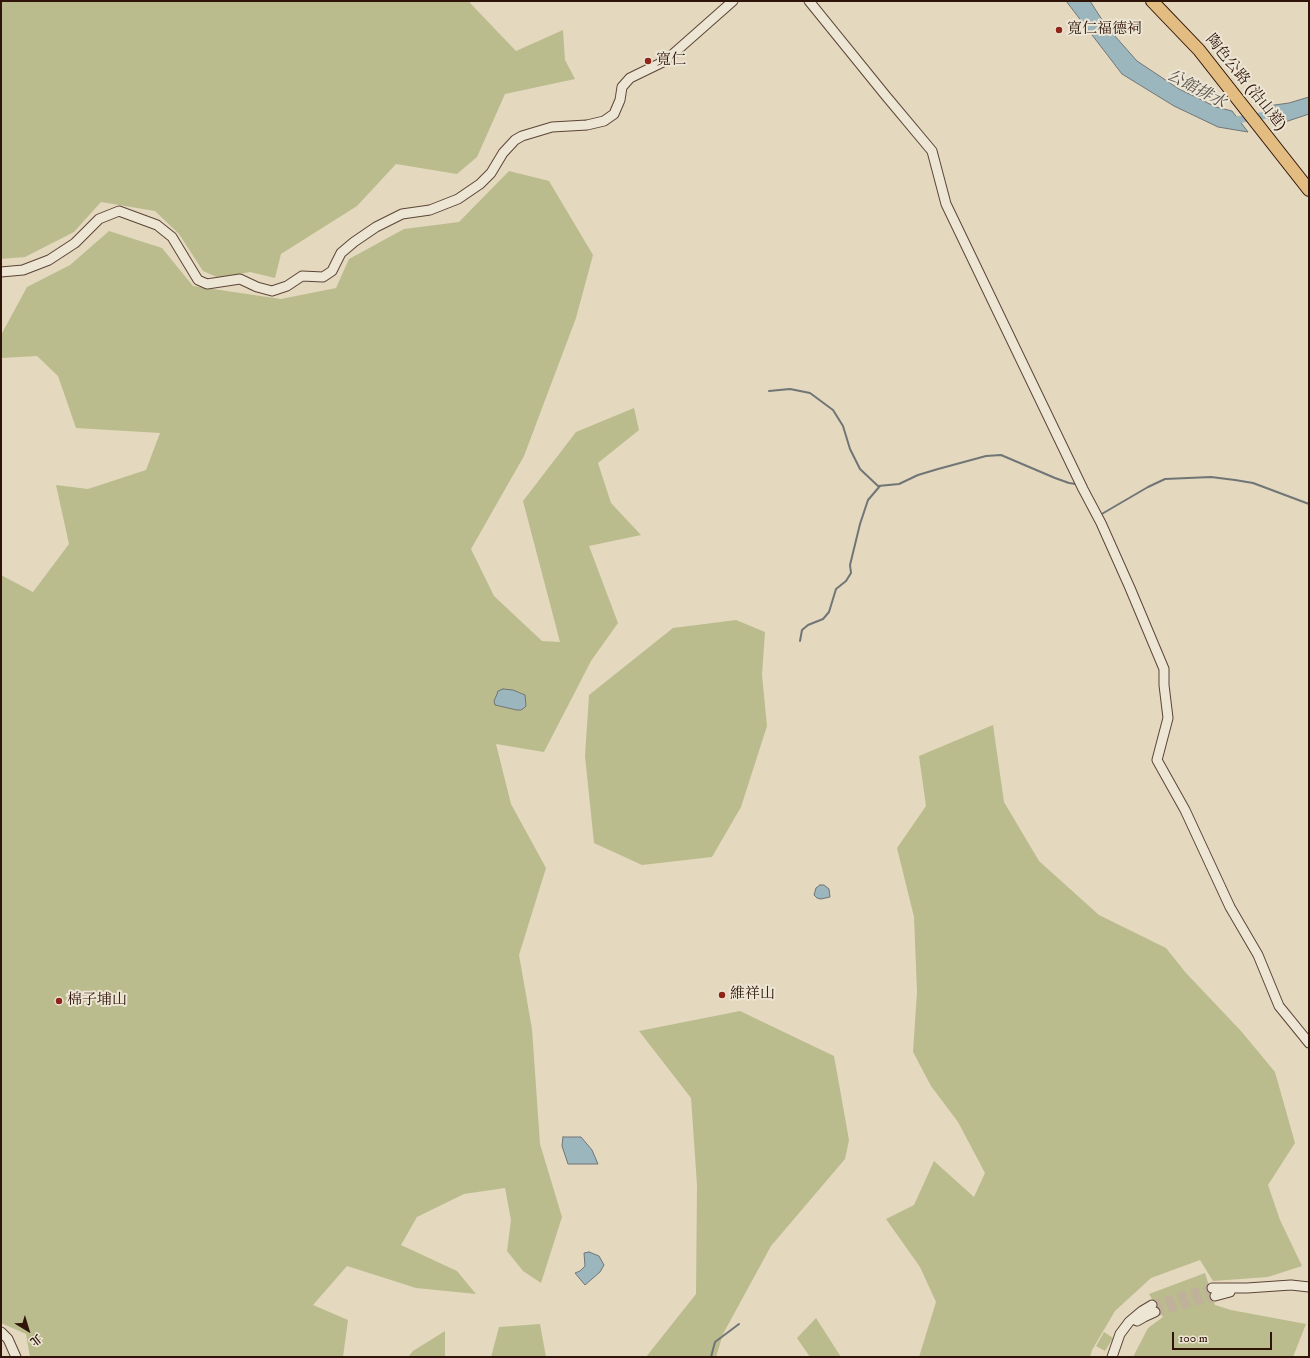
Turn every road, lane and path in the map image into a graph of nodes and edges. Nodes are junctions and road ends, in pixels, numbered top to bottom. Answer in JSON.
{"nodes":[{"id":1,"x":733,"y":1,"type":"edge"},
{"id":2,"x":809,"y":1,"type":"edge"},
{"id":3,"x":1152,"y":1,"type":"edge"},
{"id":4,"x":1309,"y":190,"type":"edge"},
{"id":5,"x":1,"y":272,"type":"edge"},
{"id":6,"x":1309,"y":1043,"type":"edge"},
{"id":7,"x":1309,"y":1287,"type":"edge"},
{"id":8,"x":1214,"y":1292,"type":"tunnel mouth"},
{"id":9,"x":1153,"y":1308,"type":"tunnel mouth"},
{"id":10,"x":1,"y":1332,"type":"edge"},
{"id":11,"x":16,"y":1357,"type":"edge"},
{"id":12,"x":1112,"y":1357,"type":"edge"}],
"edges":[{"from":1,"to":5,"type":"street"},
{"from":2,"to":6,"type":"street"},
{"from":3,"to":4,"type":"main road","name":"陶色公路 (沿山道)"},
{"from":7,"to":8,"type":"street"},
{"from":9,"to":12,"type":"street"},
{"from":10,"to":11,"type":"street"}]}
